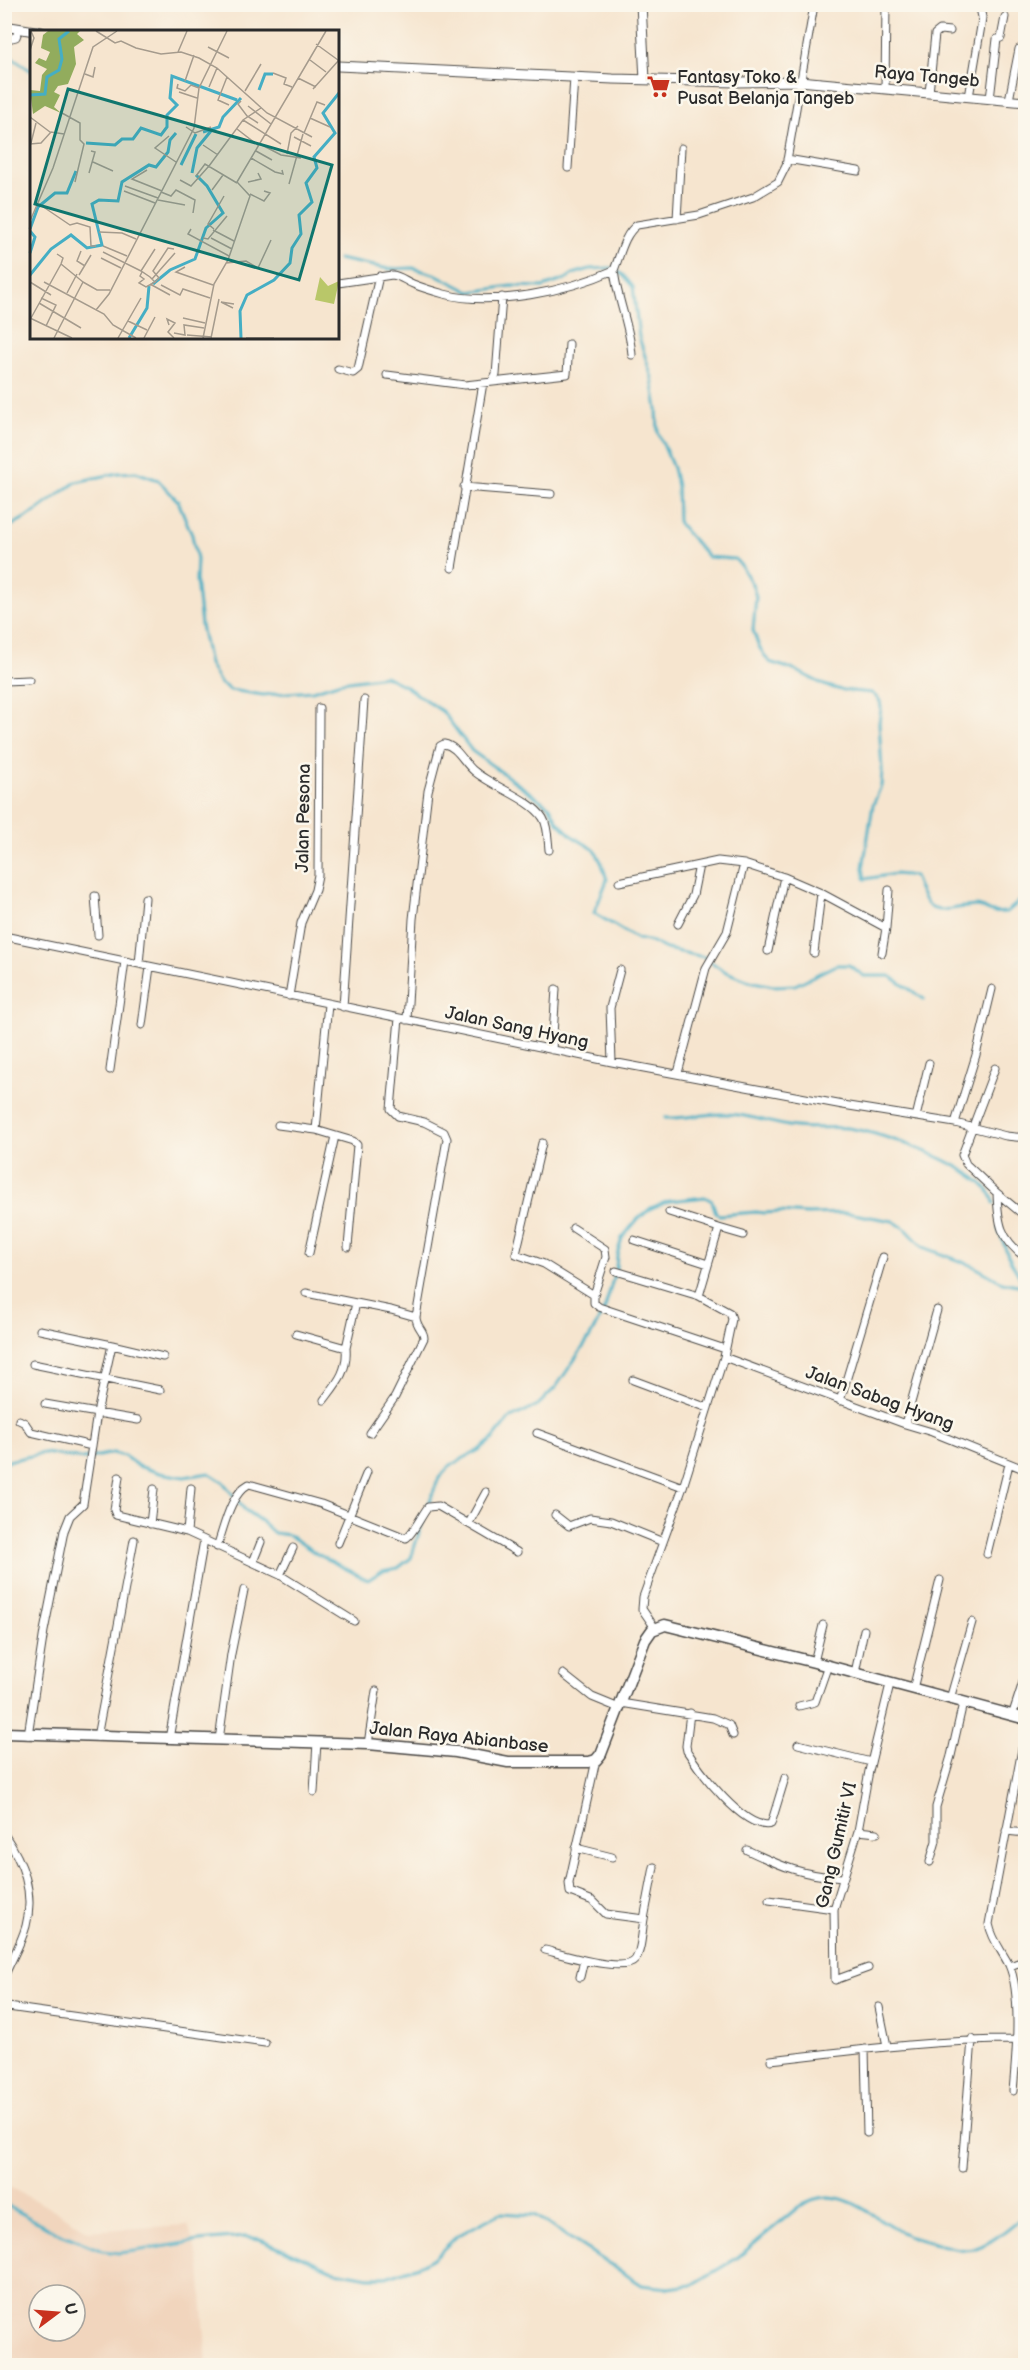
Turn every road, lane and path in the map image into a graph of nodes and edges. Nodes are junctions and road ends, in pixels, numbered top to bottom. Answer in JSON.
{"nodes":[{"id":1,"x":640,"y":4,"type":"edge"},
{"id":2,"x":886,"y":4,"type":"edge"},
{"id":3,"x":980,"y":4,"type":"edge"},
{"id":4,"x":813,"y":10,"type":"dead end"},
{"id":5,"x":1005,"y":17,"type":"dead end"},
{"id":6,"x":4,"y":26,"type":"edge"},
{"id":7,"x":19,"y":29,"type":"junction"},
{"id":8,"x":30,"y":30,"type":"edge"},
{"id":9,"x":950,"y":31,"type":"dead end"},
{"id":10,"x":4,"y":40,"type":"edge"},
{"id":11,"x":1019,"y":49,"type":"dead end"},
{"id":12,"x":339,"y":66,"type":"edge"},
{"id":13,"x":574,"y":78,"type":"junction"},
{"id":14,"x":645,"y":80,"type":"junction"},
{"id":15,"x":801,"y":81,"type":"junction"},
{"id":16,"x":885,"y":89,"type":"junction"},
{"id":17,"x":929,"y":93,"type":"junction"},
{"id":18,"x":969,"y":97,"type":"junction"},
{"id":19,"x":990,"y":99,"type":"junction"},
{"id":20,"x":1009,"y":100,"type":"junction"},
{"id":21,"x":1026,"y":102,"type":"edge"},
{"id":22,"x":681,"y":148,"type":"dead end"},
{"id":23,"x":787,"y":159,"type":"junction"},
{"id":24,"x":568,"y":168,"type":"dead end"},
{"id":25,"x":858,"y":171,"type":"dead end"},
{"id":26,"x":678,"y":219,"type":"junction"},
{"id":27,"x":614,"y":270,"type":"junction"},
{"id":28,"x":379,"y":276,"type":"junction"},
{"id":29,"x":339,"y":284,"type":"edge"},
{"id":30,"x":502,"y":297,"type":"junction"},
{"id":31,"x":569,"y":344,"type":"dead end"},
{"id":32,"x":632,"y":355,"type":"dead end"},
{"id":33,"x":338,"y":369,"type":"dead end"},
{"id":34,"x":387,"y":375,"type":"dead end"},
{"id":35,"x":492,"y":382,"type":"junction"},
{"id":36,"x":483,"y":383,"type":"junction"},
{"id":37,"x":464,"y":487,"type":"junction"},
{"id":38,"x":550,"y":494,"type":"dead end"},
{"id":39,"x":452,"y":568,"type":"dead end"},
{"id":40,"x":29,"y":680,"type":"dead end"},
{"id":41,"x":4,"y":681,"type":"edge"},
{"id":42,"x":364,"y":700,"type":"dead end"},
{"id":43,"x":319,"y":708,"type":"dead end"},
{"id":44,"x":549,"y":850,"type":"dead end"},
{"id":45,"x":744,"y":864,"type":"junction"},
{"id":46,"x":699,"y":865,"type":"junction"},
{"id":47,"x":784,"y":877,"type":"junction"},
{"id":48,"x":619,"y":882,"type":"dead end"},
{"id":49,"x":889,"y":890,"type":"dead end"},
{"id":50,"x":821,"y":893,"type":"junction"},
{"id":51,"x":95,"y":896,"type":"dead end"},
{"id":52,"x":144,"y":898,"type":"dead end"},
{"id":53,"x":678,"y":924,"type":"dead end"},
{"id":54,"x":886,"y":928,"type":"junction"},
{"id":55,"x":98,"y":935,"type":"dead end"},
{"id":56,"x":4,"y":936,"type":"edge"},
{"id":57,"x":768,"y":951,"type":"dead end"},
{"id":58,"x":814,"y":953,"type":"dead end"},
{"id":59,"x":882,"y":953,"type":"dead end"},
{"id":60,"x":124,"y":961,"type":"junction"},
{"id":61,"x":139,"y":964,"type":"junction"},
{"id":62,"x":150,"y":967,"type":"junction"},
{"id":63,"x":620,"y":970,"type":"dead end"},
{"id":64,"x":556,"y":989,"type":"dead end"},
{"id":65,"x":992,"y":989,"type":"dead end"},
{"id":66,"x":289,"y":996,"type":"junction"},
{"id":67,"x":328,"y":1004,"type":"junction"},
{"id":68,"x":343,"y":1007,"type":"junction"},
{"id":69,"x":399,"y":1018,"type":"junction"},
{"id":70,"x":407,"y":1020,"type":"junction"},
{"id":71,"x":142,"y":1025,"type":"dead end"},
{"id":72,"x":552,"y":1050,"type":"junction"},
{"id":73,"x":612,"y":1062,"type":"junction"},
{"id":74,"x":929,"y":1063,"type":"dead end"},
{"id":75,"x":995,"y":1068,"type":"dead end"},
{"id":76,"x":110,"y":1070,"type":"dead end"},
{"id":77,"x":678,"y":1073,"type":"junction"},
{"id":78,"x":916,"y":1116,"type":"junction"},
{"id":79,"x":955,"y":1123,"type":"junction"},
{"id":80,"x":278,"y":1125,"type":"dead end"},
{"id":81,"x":972,"y":1127,"type":"junction"},
{"id":82,"x":316,"y":1131,"type":"junction"},
{"id":83,"x":335,"y":1136,"type":"junction"},
{"id":84,"x":1026,"y":1138,"type":"edge"},
{"id":85,"x":542,"y":1143,"type":"dead end"},
{"id":86,"x":997,"y":1193,"type":"junction"},
{"id":87,"x":669,"y":1212,"type":"dead end"},
{"id":88,"x":1026,"y":1217,"type":"edge"},
{"id":89,"x":573,"y":1228,"type":"dead end"},
{"id":90,"x":719,"y":1228,"type":"junction"},
{"id":91,"x":743,"y":1235,"type":"dead end"},
{"id":92,"x":634,"y":1240,"type":"dead end"},
{"id":93,"x":348,"y":1247,"type":"dead end"},
{"id":94,"x":309,"y":1253,"type":"dead end"},
{"id":95,"x":883,"y":1257,"type":"dead end"},
{"id":96,"x":1026,"y":1258,"type":"edge"},
{"id":97,"x":708,"y":1264,"type":"junction"},
{"id":98,"x":616,"y":1271,"type":"dead end"},
{"id":99,"x":306,"y":1293,"type":"dead end"},
{"id":100,"x":594,"y":1295,"type":"junction"},
{"id":101,"x":699,"y":1296,"type":"junction"},
{"id":102,"x":356,"y":1303,"type":"junction"},
{"id":103,"x":937,"y":1310,"type":"dead end"},
{"id":104,"x":416,"y":1317,"type":"junction"},
{"id":105,"x":40,"y":1330,"type":"dead end"},
{"id":106,"x":297,"y":1334,"type":"dead end"},
{"id":107,"x":112,"y":1345,"type":"junction"},
{"id":108,"x":346,"y":1348,"type":"junction"},
{"id":109,"x":724,"y":1353,"type":"junction"},
{"id":110,"x":163,"y":1357,"type":"dead end"},
{"id":111,"x":33,"y":1364,"type":"dead end"},
{"id":112,"x":104,"y":1378,"type":"junction"},
{"id":113,"x":633,"y":1380,"type":"dead end"},
{"id":114,"x":160,"y":1390,"type":"dead end"},
{"id":115,"x":324,"y":1400,"type":"dead end"},
{"id":116,"x":840,"y":1401,"type":"junction"},
{"id":117,"x":45,"y":1404,"type":"dead end"},
{"id":118,"x":708,"y":1408,"type":"junction"},
{"id":119,"x":97,"y":1413,"type":"junction"},
{"id":120,"x":19,"y":1420,"type":"dead end"},
{"id":121,"x":138,"y":1420,"type":"dead end"},
{"id":122,"x":905,"y":1424,"type":"junction"},
{"id":123,"x":370,"y":1433,"type":"dead end"},
{"id":124,"x":537,"y":1433,"type":"dead end"},
{"id":125,"x":91,"y":1448,"type":"junction"},
{"id":126,"x":1009,"y":1464,"type":"junction"},
{"id":127,"x":1026,"y":1470,"type":"edge"},
{"id":128,"x":367,"y":1472,"type":"dead end"},
{"id":129,"x":118,"y":1477,"type":"dead end"},
{"id":130,"x":683,"y":1487,"type":"junction"},
{"id":131,"x":191,"y":1488,"type":"dead end"},
{"id":132,"x":154,"y":1489,"type":"dead end"},
{"id":133,"x":486,"y":1492,"type":"dead end"},
{"id":134,"x":555,"y":1515,"type":"dead end"},
{"id":135,"x":350,"y":1517,"type":"junction"},
{"id":136,"x":469,"y":1523,"type":"junction"},
{"id":137,"x":150,"y":1524,"type":"junction"},
{"id":138,"x":187,"y":1532,"type":"junction"},
{"id":139,"x":134,"y":1540,"type":"dead end"},
{"id":140,"x":204,"y":1540,"type":"junction"},
{"id":141,"x":261,"y":1542,"type":"dead end"},
{"id":142,"x":663,"y":1542,"type":"junction"},
{"id":143,"x":338,"y":1543,"type":"dead end"},
{"id":144,"x":218,"y":1547,"type":"junction"},
{"id":145,"x":293,"y":1548,"type":"dead end"},
{"id":146,"x":517,"y":1552,"type":"dead end"},
{"id":147,"x":987,"y":1554,"type":"dead end"},
{"id":148,"x":253,"y":1562,"type":"junction"},
{"id":149,"x":280,"y":1575,"type":"junction"},
{"id":150,"x":940,"y":1580,"type":"dead end"},
{"id":151,"x":244,"y":1590,"type":"dead end"},
{"id":152,"x":354,"y":1621,"type":"dead end"},
{"id":153,"x":972,"y":1622,"type":"dead end"},
{"id":154,"x":823,"y":1625,"type":"dead end"},
{"id":155,"x":655,"y":1628,"type":"junction"},
{"id":156,"x":864,"y":1630,"type":"dead end"},
{"id":157,"x":814,"y":1662,"type":"junction"},
{"id":158,"x":828,"y":1665,"type":"junction"},
{"id":159,"x":855,"y":1672,"type":"junction"},
{"id":160,"x":1026,"y":1673,"type":"edge"},
{"id":161,"x":563,"y":1674,"type":"dead end"},
{"id":162,"x":890,"y":1684,"type":"junction"},
{"id":163,"x":913,"y":1689,"type":"junction"},
{"id":164,"x":376,"y":1691,"type":"dead end"},
{"id":165,"x":950,"y":1699,"type":"junction"},
{"id":166,"x":963,"y":1702,"type":"junction"},
{"id":167,"x":620,"y":1705,"type":"junction"},
{"id":168,"x":799,"y":1706,"type":"dead end"},
{"id":169,"x":690,"y":1713,"type":"junction"},
{"id":170,"x":1012,"y":1716,"type":"junction"},
{"id":171,"x":1026,"y":1719,"type":"edge"},
{"id":172,"x":1026,"y":1728,"type":"edge"},
{"id":173,"x":4,"y":1733,"type":"edge"},
{"id":174,"x":28,"y":1735,"type":"junction"},
{"id":175,"x":733,"y":1735,"type":"dead end"},
{"id":176,"x":97,"y":1737,"type":"junction"},
{"id":177,"x":169,"y":1739,"type":"junction"},
{"id":178,"x":219,"y":1740,"type":"junction"},
{"id":179,"x":317,"y":1742,"type":"junction"},
{"id":180,"x":368,"y":1744,"type":"junction"},
{"id":181,"x":798,"y":1744,"type":"dead end"},
{"id":182,"x":596,"y":1760,"type":"junction"},
{"id":183,"x":871,"y":1762,"type":"junction"},
{"id":184,"x":785,"y":1778,"type":"dead end"},
{"id":185,"x":314,"y":1792,"type":"dead end"},
{"id":186,"x":858,"y":1831,"type":"junction"},
{"id":187,"x":1006,"y":1831,"type":"junction"},
{"id":188,"x":877,"y":1833,"type":"dead end"},
{"id":189,"x":1026,"y":1833,"type":"edge"},
{"id":190,"x":4,"y":1834,"type":"edge"},
{"id":191,"x":576,"y":1848,"type":"junction"},
{"id":192,"x":747,"y":1850,"type":"dead end"},
{"id":193,"x":612,"y":1857,"type":"dead end"},
{"id":194,"x":930,"y":1862,"type":"dead end"},
{"id":195,"x":654,"y":1867,"type":"dead end"},
{"id":196,"x":842,"y":1878,"type":"junction"},
{"id":197,"x":769,"y":1900,"type":"dead end"},
{"id":198,"x":834,"y":1909,"type":"junction"},
{"id":199,"x":644,"y":1919,"type":"junction"},
{"id":200,"x":545,"y":1950,"type":"dead end"},
{"id":201,"x":584,"y":1960,"type":"junction"},
{"id":202,"x":1026,"y":1960,"type":"edge"},
{"id":203,"x":1010,"y":1966,"type":"junction"},
{"id":204,"x":868,"y":1968,"type":"dead end"},
{"id":205,"x":4,"y":1977,"type":"edge"},
{"id":206,"x":580,"y":1977,"type":"dead end"},
{"id":207,"x":4,"y":2003,"type":"edge"},
{"id":208,"x":879,"y":2007,"type":"dead end"},
{"id":209,"x":972,"y":2039,"type":"junction"},
{"id":210,"x":1017,"y":2040,"type":"junction"},
{"id":211,"x":1026,"y":2040,"type":"edge"},
{"id":212,"x":265,"y":2043,"type":"dead end"},
{"id":213,"x":886,"y":2046,"type":"junction"},
{"id":214,"x":865,"y":2049,"type":"junction"},
{"id":215,"x":771,"y":2060,"type":"dead end"},
{"id":216,"x":1013,"y":2091,"type":"dead end"},
{"id":217,"x":867,"y":2133,"type":"dead end"},
{"id":218,"x":962,"y":2168,"type":"dead end"}],
"edges":[{"from":1,"to":14,"type":"street"},
{"from":2,"to":16,"type":"street"},
{"from":3,"to":18,"type":"street"},
{"from":4,"to":15,"type":"street"},
{"from":5,"to":19,"type":"street"},
{"from":6,"to":7,"type":"street"},
{"from":7,"to":8,"type":"street"},
{"from":7,"to":10,"type":"street"},
{"from":9,"to":17,"type":"street"},
{"from":11,"to":20,"type":"street"},
{"from":12,"to":13,"type":"street","name":"Raya Tangeb"},
{"from":13,"to":14,"type":"street","name":"Raya Tangeb"},
{"from":13,"to":24,"type":"street"},
{"from":14,"to":15,"type":"street","name":"Raya Tangeb"},
{"from":15,"to":16,"type":"street","name":"Raya Tangeb"},
{"from":15,"to":23,"type":"street"},
{"from":16,"to":17,"type":"street","name":"Raya Tangeb"},
{"from":17,"to":18,"type":"street","name":"Raya Tangeb"},
{"from":18,"to":19,"type":"street","name":"Raya Tangeb"},
{"from":19,"to":20,"type":"street","name":"Raya Tangeb"},
{"from":20,"to":21,"type":"street","name":"Raya Tangeb"},
{"from":22,"to":26,"type":"street"},
{"from":23,"to":25,"type":"street"},
{"from":23,"to":26,"type":"street"},
{"from":26,"to":27,"type":"street"},
{"from":27,"to":30,"type":"street"},
{"from":27,"to":32,"type":"street"},
{"from":28,"to":29,"type":"street"},
{"from":28,"to":30,"type":"street"},
{"from":28,"to":33,"type":"street"},
{"from":30,"to":35,"type":"street"},
{"from":31,"to":35,"type":"street"},
{"from":34,"to":36,"type":"street"},
{"from":35,"to":36,"type":"street"},
{"from":36,"to":37,"type":"street"},
{"from":37,"to":38,"type":"street"},
{"from":37,"to":39,"type":"street"},
{"from":40,"to":41,"type":"street"},
{"from":42,"to":68,"type":"street"},
{"from":43,"to":66,"type":"street","name":"Jalan Pesona"},
{"from":44,"to":70,"type":"street"},
{"from":45,"to":46,"type":"street"},
{"from":45,"to":47,"type":"street"},
{"from":45,"to":77,"type":"street"},
{"from":46,"to":48,"type":"street"},
{"from":46,"to":53,"type":"street"},
{"from":47,"to":50,"type":"street"},
{"from":47,"to":57,"type":"street"},
{"from":49,"to":54,"type":"street"},
{"from":50,"to":54,"type":"street"},
{"from":50,"to":58,"type":"street"},
{"from":51,"to":55,"type":"street"},
{"from":52,"to":61,"type":"street"},
{"from":54,"to":59,"type":"street"},
{"from":56,"to":60,"type":"street","name":"Jalan Sang Hyang"},
{"from":60,"to":61,"type":"street","name":"Jalan Sang Hyang"},
{"from":60,"to":76,"type":"street"},
{"from":61,"to":62,"type":"street","name":"Jalan Sang Hyang"},
{"from":62,"to":66,"type":"street","name":"Jalan Sang Hyang"},
{"from":62,"to":71,"type":"street"},
{"from":63,"to":73,"type":"street"},
{"from":64,"to":72,"type":"street"},
{"from":65,"to":79,"type":"street"},
{"from":66,"to":67,"type":"street","name":"Jalan Sang Hyang"},
{"from":67,"to":68,"type":"street","name":"Jalan Sang Hyang"},
{"from":67,"to":82,"type":"street"},
{"from":68,"to":69,"type":"street","name":"Jalan Sang Hyang"},
{"from":69,"to":70,"type":"street","name":"Jalan Sang Hyang"},
{"from":69,"to":104,"type":"street"},
{"from":70,"to":72,"type":"street","name":"Jalan Sang Hyang"},
{"from":72,"to":73,"type":"street","name":"Jalan Sang Hyang"},
{"from":73,"to":77,"type":"street","name":"Jalan Sang Hyang"},
{"from":74,"to":78,"type":"street"},
{"from":75,"to":81,"type":"street"},
{"from":77,"to":78,"type":"street","name":"Jalan Sang Hyang"},
{"from":78,"to":79,"type":"street","name":"Jalan Sang Hyang"},
{"from":79,"to":81,"type":"street","name":"Jalan Sang Hyang"},
{"from":80,"to":82,"type":"street"},
{"from":81,"to":84,"type":"street","name":"Jalan Sang Hyang"},
{"from":81,"to":86,"type":"street"},
{"from":82,"to":83,"type":"street"},
{"from":83,"to":93,"type":"street"},
{"from":83,"to":94,"type":"street"},
{"from":85,"to":100,"type":"street","name":"Jalan Sabag Hyang"},
{"from":86,"to":88,"type":"street"},
{"from":86,"to":96,"type":"street"},
{"from":87,"to":90,"type":"street"},
{"from":89,"to":100,"type":"street"},
{"from":90,"to":91,"type":"street"},
{"from":90,"to":97,"type":"street"},
{"from":92,"to":97,"type":"street"},
{"from":95,"to":116,"type":"street"},
{"from":97,"to":101,"type":"street"},
{"from":98,"to":101,"type":"street"},
{"from":99,"to":102,"type":"street"},
{"from":100,"to":109,"type":"street","name":"Jalan Sabag Hyang"},
{"from":101,"to":109,"type":"street"},
{"from":102,"to":104,"type":"street"},
{"from":102,"to":108,"type":"street"},
{"from":103,"to":122,"type":"street"},
{"from":104,"to":123,"type":"street"},
{"from":105,"to":107,"type":"street"},
{"from":106,"to":108,"type":"street"},
{"from":107,"to":110,"type":"street"},
{"from":107,"to":112,"type":"street"},
{"from":108,"to":115,"type":"street"},
{"from":109,"to":116,"type":"street","name":"Jalan Sabag Hyang"},
{"from":109,"to":118,"type":"street"},
{"from":111,"to":112,"type":"street"},
{"from":112,"to":114,"type":"street"},
{"from":112,"to":119,"type":"street"},
{"from":113,"to":118,"type":"street"},
{"from":116,"to":122,"type":"street","name":"Jalan Sabag Hyang"},
{"from":117,"to":119,"type":"street"},
{"from":118,"to":130,"type":"street"},
{"from":119,"to":121,"type":"street"},
{"from":119,"to":125,"type":"street"},
{"from":120,"to":125,"type":"street"},
{"from":122,"to":126,"type":"street","name":"Jalan Sabag Hyang"},
{"from":124,"to":130,"type":"street"},
{"from":125,"to":174,"type":"street"},
{"from":126,"to":127,"type":"street","name":"Jalan Sabag Hyang"},
{"from":126,"to":147,"type":"street"},
{"from":128,"to":135,"type":"street"},
{"from":129,"to":137,"type":"street"},
{"from":130,"to":142,"type":"street"},
{"from":131,"to":138,"type":"street"},
{"from":132,"to":137,"type":"street"},
{"from":133,"to":136,"type":"street"},
{"from":134,"to":142,"type":"street"},
{"from":135,"to":136,"type":"street"},
{"from":135,"to":143,"type":"street"},
{"from":135,"to":144,"type":"street"},
{"from":136,"to":146,"type":"street"},
{"from":137,"to":138,"type":"street"},
{"from":138,"to":140,"type":"street"},
{"from":139,"to":176,"type":"street"},
{"from":140,"to":144,"type":"street"},
{"from":140,"to":177,"type":"street"},
{"from":141,"to":148,"type":"street"},
{"from":142,"to":155,"type":"street"},
{"from":144,"to":148,"type":"street"},
{"from":145,"to":149,"type":"street"},
{"from":148,"to":149,"type":"street"},
{"from":149,"to":152,"type":"street"},
{"from":150,"to":163,"type":"street"},
{"from":151,"to":178,"type":"street"},
{"from":153,"to":165,"type":"street"},
{"from":154,"to":157,"type":"street"},
{"from":155,"to":157,"type":"main road"},
{"from":155,"to":167,"type":"main road"},
{"from":156,"to":159,"type":"street"},
{"from":157,"to":158,"type":"main road"},
{"from":158,"to":159,"type":"main road"},
{"from":158,"to":168,"type":"street"},
{"from":159,"to":162,"type":"main road"},
{"from":160,"to":170,"type":"street"},
{"from":161,"to":167,"type":"street"},
{"from":162,"to":163,"type":"main road"},
{"from":162,"to":183,"type":"street","name":"Gang Gumitir VI"},
{"from":163,"to":165,"type":"main road"},
{"from":164,"to":180,"type":"street"},
{"from":165,"to":166,"type":"main road"},
{"from":166,"to":170,"type":"main road"},
{"from":166,"to":194,"type":"street"},
{"from":167,"to":169,"type":"street"},
{"from":167,"to":182,"type":"main road"},
{"from":169,"to":175,"type":"street"},
{"from":169,"to":184,"type":"street"},
{"from":170,"to":171,"type":"main road"},
{"from":172,"to":187,"type":"street"},
{"from":173,"to":174,"type":"main road","name":"Jalan Raya Abianbase"},
{"from":174,"to":176,"type":"main road","name":"Jalan Raya Abianbase"},
{"from":176,"to":177,"type":"main road","name":"Jalan Raya Abianbase"},
{"from":177,"to":178,"type":"main road","name":"Jalan Raya Abianbase"},
{"from":178,"to":179,"type":"main road","name":"Jalan Raya Abianbase"},
{"from":179,"to":180,"type":"main road","name":"Jalan Raya Abianbase"},
{"from":179,"to":185,"type":"street"},
{"from":180,"to":182,"type":"main road","name":"Jalan Raya Abianbase"},
{"from":181,"to":183,"type":"street"},
{"from":182,"to":191,"type":"street"},
{"from":183,"to":186,"type":"street","name":"Gang Gumitir VI"},
{"from":186,"to":188,"type":"street"},
{"from":186,"to":196,"type":"street","name":"Gang Gumitir VI"},
{"from":187,"to":189,"type":"street"},
{"from":187,"to":203,"type":"street"},
{"from":190,"to":205,"type":"street"},
{"from":191,"to":193,"type":"street"},
{"from":191,"to":199,"type":"street"},
{"from":192,"to":196,"type":"street"},
{"from":195,"to":199,"type":"street"},
{"from":196,"to":198,"type":"street","name":"Gang Gumitir VI"},
{"from":197,"to":198,"type":"street"},
{"from":198,"to":204,"type":"street","name":"Gang Gumitir VI"},
{"from":199,"to":201,"type":"street"},
{"from":200,"to":201,"type":"street"},
{"from":201,"to":206,"type":"street"},
{"from":202,"to":203,"type":"street"},
{"from":203,"to":210,"type":"street"},
{"from":207,"to":212,"type":"street"},
{"from":208,"to":213,"type":"street"},
{"from":209,"to":210,"type":"street"},
{"from":209,"to":213,"type":"street"},
{"from":209,"to":218,"type":"street"},
{"from":210,"to":211,"type":"street"},
{"from":210,"to":216,"type":"street"},
{"from":213,"to":214,"type":"street"},
{"from":214,"to":215,"type":"street"},
{"from":214,"to":217,"type":"street"}]}
